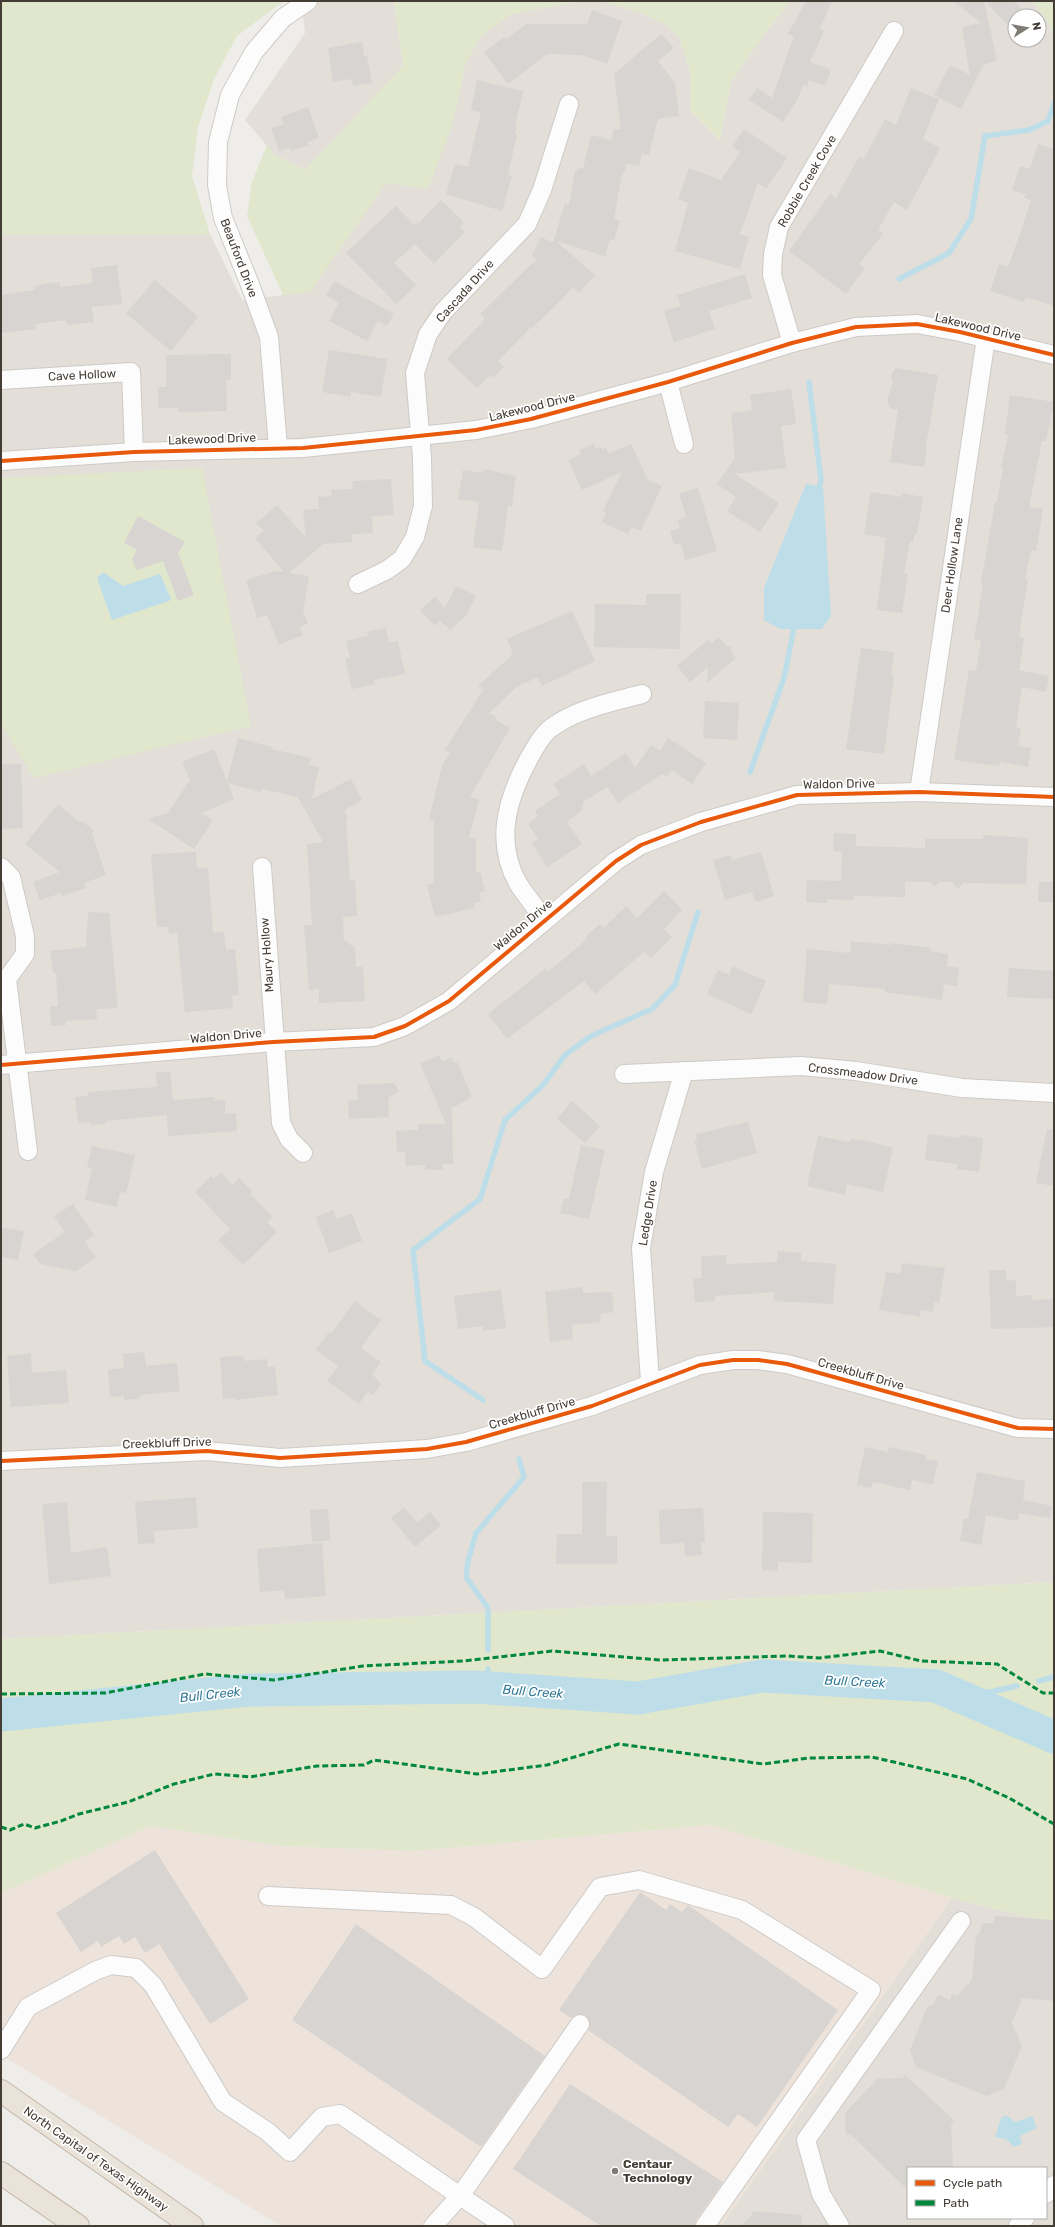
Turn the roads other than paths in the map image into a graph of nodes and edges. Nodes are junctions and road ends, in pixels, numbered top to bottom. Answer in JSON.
{"nodes":[{"id":1,"x":308,"y":1,"type":"edge"},
{"id":2,"x":894,"y":32,"type":"dead end"},
{"id":3,"x":570,"y":104,"type":"dead end"},
{"id":4,"x":986,"y":338,"type":"junction"},
{"id":5,"x":792,"y":343,"type":"junction"},
{"id":6,"x":1054,"y":355,"type":"edge"},
{"id":7,"x":1,"y":380,"type":"edge"},
{"id":8,"x":668,"y":382,"type":"junction"},
{"id":9,"x":420,"y":435,"type":"junction"},
{"id":10,"x":684,"y":444,"type":"dead end"},
{"id":11,"x":278,"y":448,"type":"junction"},
{"id":12,"x":134,"y":452,"type":"junction"},
{"id":13,"x":1,"y":461,"type":"edge"},
{"id":14,"x":358,"y":584,"type":"dead end"},
{"id":15,"x":642,"y":694,"type":"dead end"},
{"id":16,"x":919,"y":792,"type":"junction"},
{"id":17,"x":1054,"y":797,"type":"edge"},
{"id":18,"x":1,"y":867,"type":"edge"},
{"id":19,"x":262,"y":868,"type":"dead end"},
{"id":20,"x":544,"y":919,"type":"junction"},
{"id":21,"x":4,"y":978,"type":"edge"},
{"id":22,"x":273,"y":1042,"type":"junction"},
{"id":23,"x":10,"y":1064,"type":"edge"},
{"id":24,"x":684,"y":1071,"type":"junction"},
{"id":25,"x":624,"y":1074,"type":"dead end"},
{"id":26,"x":1054,"y":1093,"type":"edge"},
{"id":27,"x":28,"y":1151,"type":"dead end"},
{"id":28,"x":303,"y":1153,"type":"dead end"},
{"id":29,"x":650,"y":1382,"type":"junction"},
{"id":30,"x":1054,"y":1429,"type":"edge"},
{"id":31,"x":1,"y":1461,"type":"edge"},
{"id":32,"x":268,"y":1896,"type":"dead end"},
{"id":33,"x":961,"y":1921,"type":"dead end"},
{"id":34,"x":580,"y":2024,"type":"dead end"},
{"id":35,"x":1,"y":2050,"type":"edge"},
{"id":36,"x":1,"y":2091,"type":"edge"},
{"id":37,"x":1,"y":2173,"type":"edge"},
{"id":38,"x":1054,"y":2185,"type":"edge"},
{"id":39,"x":1047,"y":2193,"type":"edge"},
{"id":40,"x":460,"y":2196,"type":"junction"},
{"id":41,"x":78,"y":2226,"type":"edge"},
{"id":42,"x":192,"y":2226,"type":"edge"},
{"id":43,"x":433,"y":2226,"type":"edge"},
{"id":44,"x":505,"y":2226,"type":"edge"},
{"id":45,"x":705,"y":2226,"type":"edge"},
{"id":46,"x":840,"y":2226,"type":"edge"}],
"edges":[{"from":1,"to":11,"type":"street","name":"Beauford Drive"},
{"from":2,"to":5,"type":"street","name":"Robbie Creek Cove"},
{"from":3,"to":9,"type":"street","name":"Cascada Drive"},
{"from":4,"to":5,"type":"street","name":"Lakewood Drive"},
{"from":4,"to":6,"type":"street","name":"Lakewood Drive"},
{"from":4,"to":16,"type":"street","name":"Deer Hollow Lane"},
{"from":5,"to":8,"type":"street","name":"Lakewood Drive"},
{"from":7,"to":12,"type":"street","name":"Cave Hollow"},
{"from":8,"to":9,"type":"street","name":"Lakewood Drive"},
{"from":8,"to":10,"type":"street"},
{"from":9,"to":11,"type":"street","name":"Lakewood Drive"},
{"from":9,"to":14,"type":"street","name":"Cascada Drive"},
{"from":11,"to":12,"type":"street","name":"Lakewood Drive"},
{"from":12,"to":13,"type":"street","name":"Lakewood Drive"},
{"from":15,"to":20,"type":"street"},
{"from":16,"to":17,"type":"street","name":"Waldon Drive"},
{"from":16,"to":20,"type":"street","name":"Waldon Drive"},
{"from":18,"to":21,"type":"street"},
{"from":19,"to":22,"type":"street","name":"Maury Hollow"},
{"from":20,"to":22,"type":"street","name":"Waldon Drive"},
{"from":21,"to":23,"type":"street"},
{"from":22,"to":23,"type":"street","name":"Waldon Drive"},
{"from":22,"to":28,"type":"street","name":"Maury Hollow"},
{"from":23,"to":27,"type":"street"},
{"from":24,"to":25,"type":"street","name":"Crossmeadow Drive"},
{"from":24,"to":26,"type":"street","name":"Crossmeadow Drive"},
{"from":24,"to":29,"type":"street","name":"Ledge Drive"},
{"from":29,"to":30,"type":"street","name":"Creekbluff Drive"},
{"from":29,"to":31,"type":"street","name":"Creekbluff Drive"},
{"from":32,"to":45,"type":"street"},
{"from":33,"to":46,"type":"street"},
{"from":34,"to":40,"type":"street"},
{"from":35,"to":40,"type":"street"},
{"from":36,"to":42,"type":"highway","name":"North Capital of Texas Highway"},
{"from":37,"to":41,"type":"highway"},
{"from":38,"to":39,"type":"street"},
{"from":40,"to":43,"type":"street"},
{"from":40,"to":44,"type":"street"}]}
